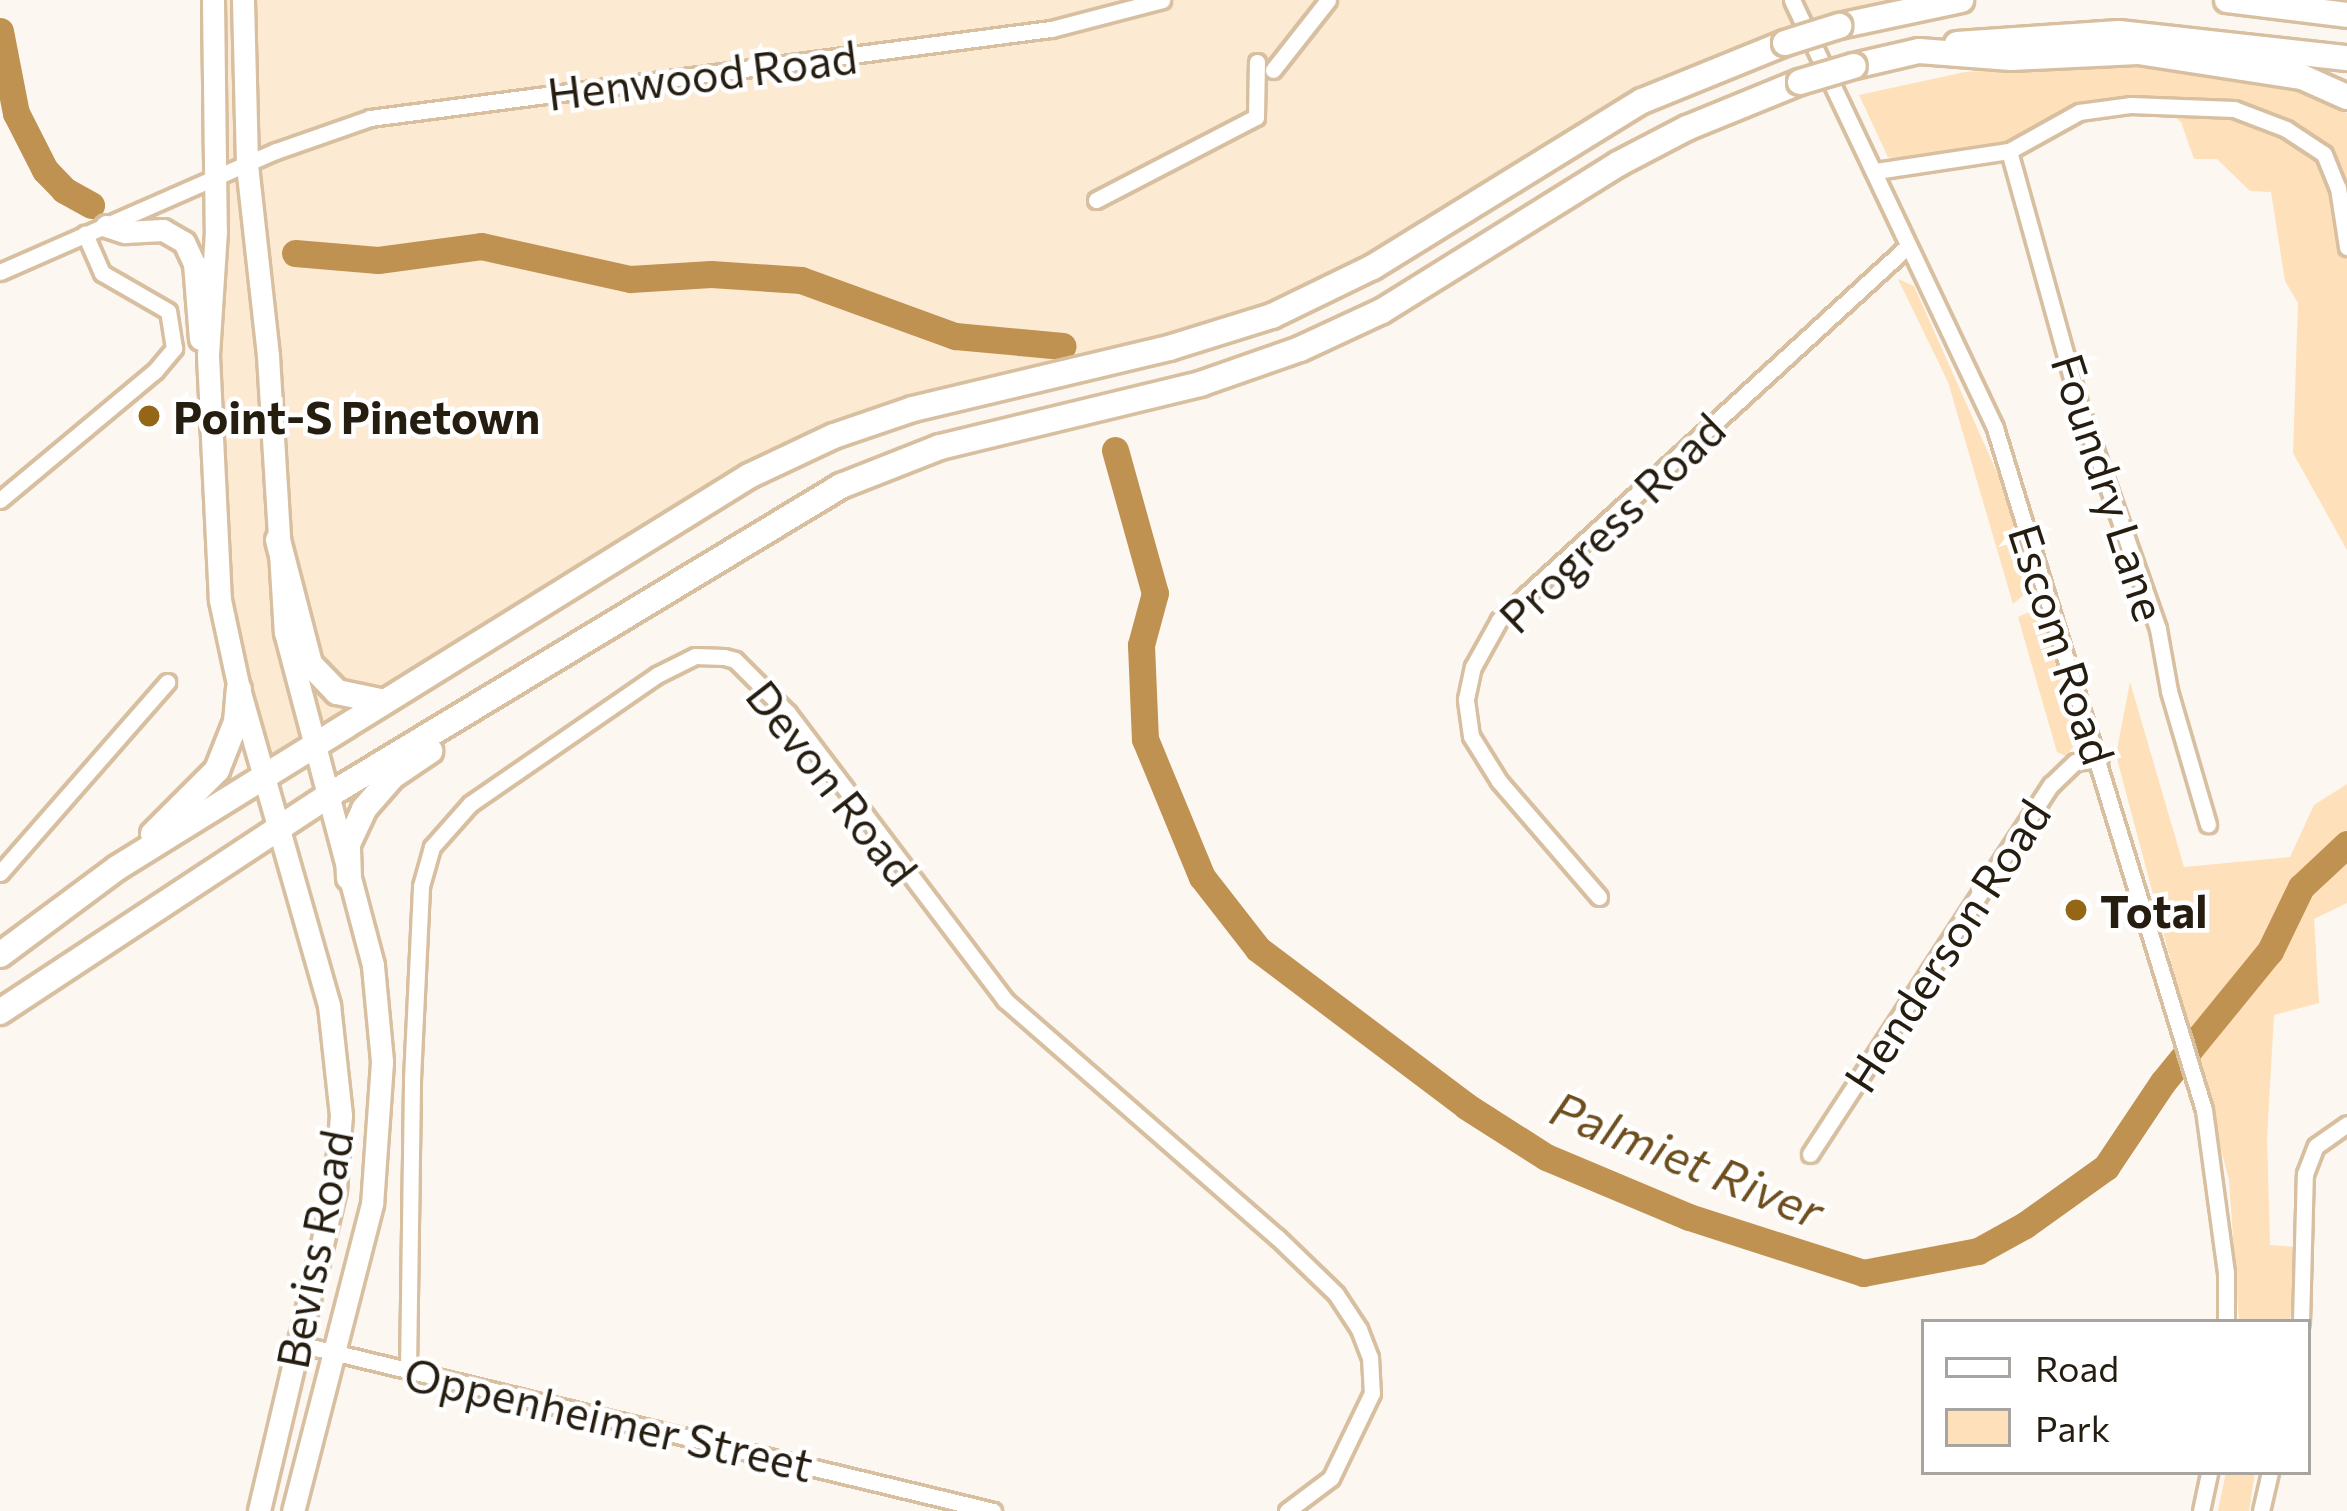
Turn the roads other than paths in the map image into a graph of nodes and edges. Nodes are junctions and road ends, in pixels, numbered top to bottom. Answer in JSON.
{"nodes":[{"id":1,"x":213,"y":0,"type":"edge"},
{"id":2,"x":243,"y":0,"type":"edge"},
{"id":3,"x":1162,"y":0,"type":"edge"},
{"id":4,"x":1328,"y":0,"type":"edge"},
{"id":5,"x":1792,"y":0,"type":"edge"},
{"id":6,"x":2227,"y":0,"type":"edge"},
{"id":7,"x":1963,"y":1,"type":"edge"},
{"id":8,"x":2347,"y":15,"type":"edge"},
{"id":9,"x":1919,"y":51,"type":"junction"},
{"id":10,"x":2347,"y":58,"type":"edge"},
{"id":11,"x":2347,"y":97,"type":"edge"},
{"id":12,"x":2009,"y":151,"type":"junction"},
{"id":13,"x":247,"y":165,"type":"junction"},
{"id":14,"x":1876,"y":171,"type":"junction"},
{"id":15,"x":214,"y":181,"type":"junction"},
{"id":16,"x":1096,"y":200,"type":"dead end"},
{"id":17,"x":95,"y":230,"type":"junction"},
{"id":18,"x":1908,"y":246,"type":"junction"},
{"id":19,"x":2347,"y":247,"type":"edge"},
{"id":20,"x":0,"y":272,"type":"edge"},
{"id":21,"x":208,"y":356,"type":"junction"},
{"id":22,"x":0,"y":500,"type":"edge"},
{"id":23,"x":278,"y":540,"type":"junction"},
{"id":24,"x":542,"y":668,"type":"junction"},
{"id":25,"x":167,"y":682,"type":"dead end"},
{"id":26,"x":239,"y":689,"type":"junction"},
{"id":27,"x":380,"y":701,"type":"junction"},
{"id":28,"x":313,"y":746,"type":"junction"},
{"id":29,"x":2100,"y":759,"type":"junction"},
{"id":30,"x":265,"y":778,"type":"junction"},
{"id":31,"x":326,"y":797,"type":"junction"},
{"id":32,"x":2207,"y":824,"type":"dead end"},
{"id":33,"x":280,"y":828,"type":"junction"},
{"id":34,"x":117,"y":868,"type":"junction"},
{"id":35,"x":0,"y":873,"type":"edge"},
{"id":36,"x":349,"y":878,"type":"junction"},
{"id":37,"x":1599,"y":897,"type":"dead end"},
{"id":38,"x":0,"y":955,"type":"edge"},
{"id":39,"x":0,"y":1012,"type":"edge"},
{"id":40,"x":2347,"y":1124,"type":"edge"},
{"id":41,"x":1810,"y":1154,"type":"dead end"},
{"id":42,"x":2226,"y":1319,"type":"edge"},
{"id":43,"x":2301,"y":1319,"type":"edge"},
{"id":44,"x":296,"y":1343,"type":"junction"},
{"id":45,"x":337,"y":1355,"type":"junction"},
{"id":46,"x":408,"y":1370,"type":"junction"},
{"id":47,"x":2208,"y":1475,"type":"edge"},
{"id":48,"x":2269,"y":1475,"type":"edge"},
{"id":49,"x":259,"y":1511,"type":"edge"},
{"id":50,"x":292,"y":1511,"type":"edge"},
{"id":51,"x":993,"y":1511,"type":"edge"},
{"id":52,"x":1287,"y":1511,"type":"edge"},
{"id":53,"x":2201,"y":1511,"type":"edge"},
{"id":54,"x":2261,"y":1511,"type":"edge"}],
"edges":[{"from":1,"to":15,"type":"main road"},
{"from":2,"to":13,"type":"main road","name":"Beviss Road"},
{"from":3,"to":13,"type":"street","name":"Henwood Road"},
{"from":4,"to":16,"type":"street"},
{"from":5,"to":14,"type":"street","name":"Escom Road"},
{"from":6,"to":8,"type":"highway"},
{"from":7,"to":27,"type":"highway","bridge":true},
{"from":9,"to":10,"type":"highway"},
{"from":9,"to":11,"type":"highway"},
{"from":9,"to":24,"type":"highway","bridge":true},
{"from":12,"to":14,"type":"street"},
{"from":12,"to":19,"type":"street"},
{"from":12,"to":32,"type":"street","name":"Foundry Lane"},
{"from":13,"to":15,"type":"street","name":"Henwood Road"},
{"from":13,"to":23,"type":"main road","name":"Beviss Road"},
{"from":14,"to":18,"type":"street","name":"Escom Road"},
{"from":15,"to":17,"type":"street","name":"Henwood Road"},
{"from":15,"to":21,"type":"main road"},
{"from":17,"to":20,"type":"street","name":"Henwood Road"},
{"from":17,"to":21,"type":"main road"},
{"from":17,"to":22,"type":"street"},
{"from":18,"to":29,"type":"street","name":"Escom Road"},
{"from":18,"to":37,"type":"street","name":"Progress Road"},
{"from":21,"to":26,"type":"main road","name":"Beviss Road"},
{"from":23,"to":27,"type":"highway"},
{"from":23,"to":28,"type":"main road","name":"Beviss Road"},
{"from":24,"to":31,"type":"highway"},
{"from":24,"to":36,"type":"highway"},
{"from":25,"to":35,"type":"street"},
{"from":26,"to":30,"type":"main road","name":"Beviss Road"},
{"from":26,"to":34,"type":"highway"},
{"from":27,"to":28,"type":"highway"},
{"from":28,"to":30,"type":"highway"},
{"from":28,"to":31,"type":"main road","name":"Beviss Road"},
{"from":29,"to":41,"type":"street","name":"Henderson Road"},
{"from":29,"to":42,"type":"street","name":"Escom Road"},
{"from":30,"to":33,"type":"main road","name":"Beviss Road"},
{"from":30,"to":34,"type":"highway"},
{"from":31,"to":33,"type":"highway"},
{"from":31,"to":36,"type":"main road","name":"Beviss Road"},
{"from":33,"to":39,"type":"highway"},
{"from":33,"to":44,"type":"main road","name":"Beviss Road"},
{"from":34,"to":38,"type":"highway"},
{"from":36,"to":45,"type":"main road","name":"Beviss Road"},
{"from":40,"to":43,"type":"street"},
{"from":44,"to":45,"type":"street","name":"Oppenheimer Street"},
{"from":44,"to":49,"type":"main road","name":"Beviss Road"},
{"from":45,"to":46,"type":"street","name":"Oppenheimer Street"},
{"from":45,"to":50,"type":"main road","name":"Beviss Road"},
{"from":46,"to":51,"type":"street","name":"Oppenheimer Street"},
{"from":46,"to":52,"type":"street","name":"Devon Road"},
{"from":47,"to":53,"type":"street"},
{"from":48,"to":54,"type":"street"}]}
